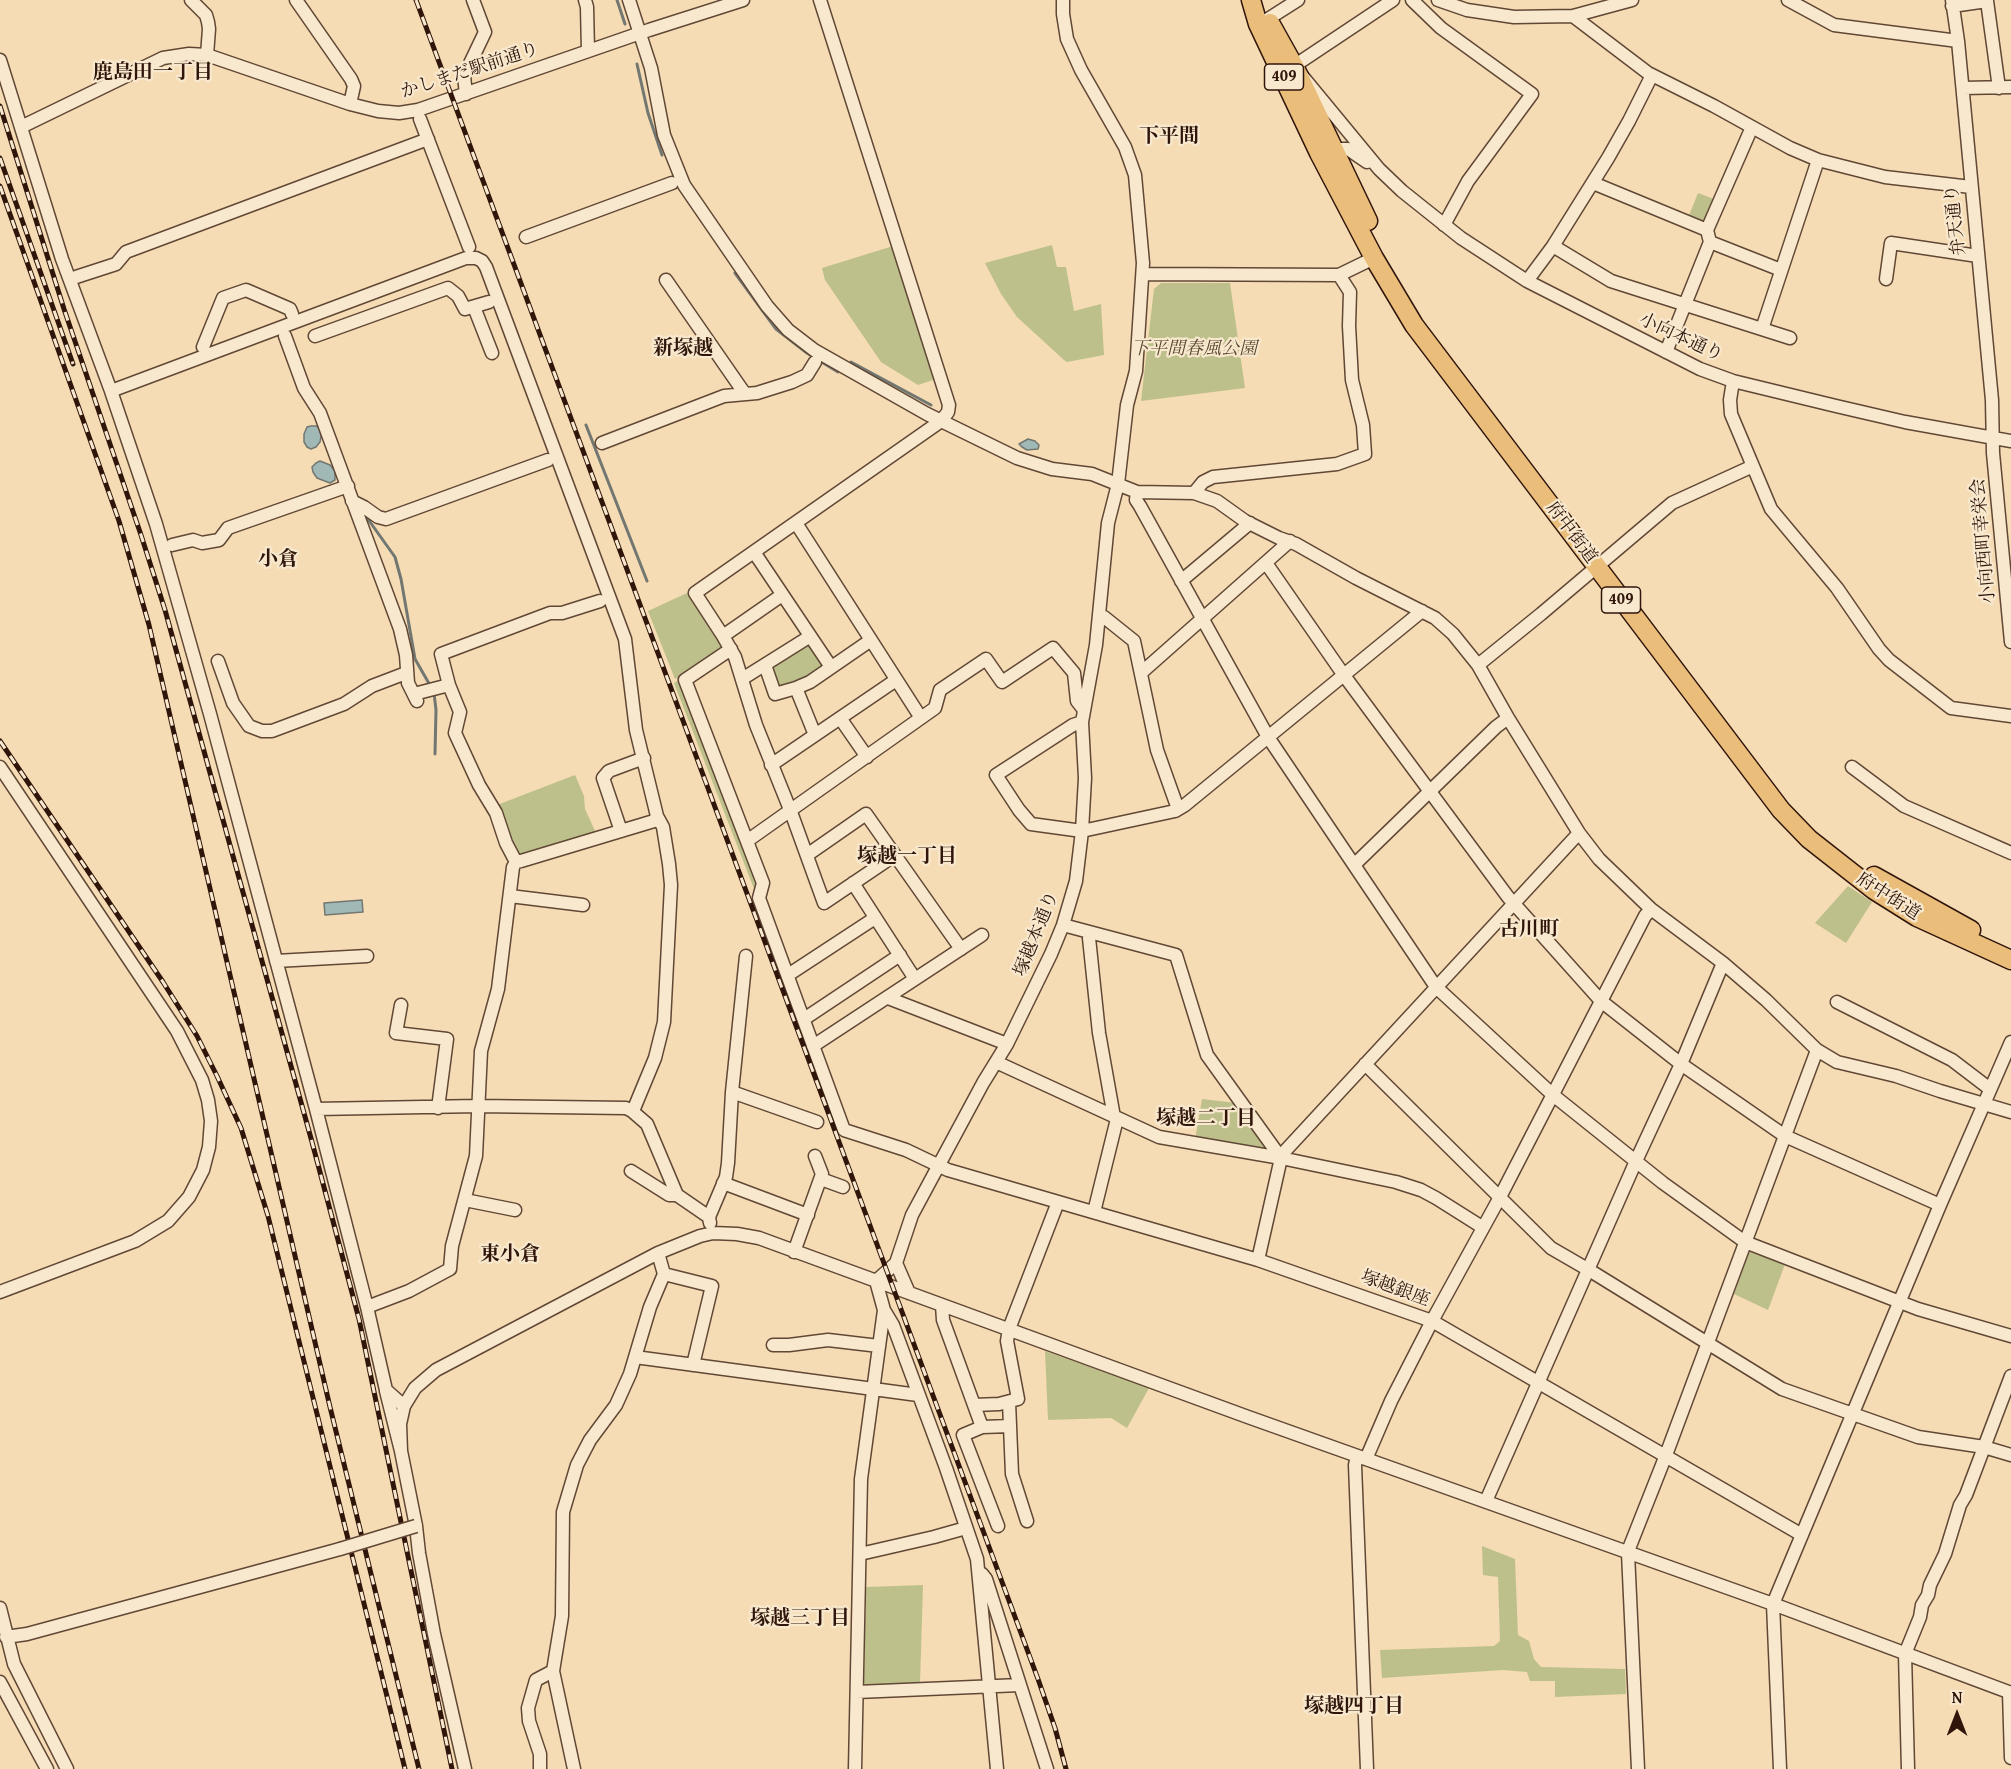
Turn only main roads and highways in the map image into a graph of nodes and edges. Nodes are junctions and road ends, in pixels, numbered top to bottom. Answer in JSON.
{"nodes":[{"id":1,"x":1251,"y":0,"type":"edge"},
{"id":2,"x":1256,"y":0,"type":"edge"},
{"id":3,"x":1326,"y":151,"type":"junction"},
{"id":4,"x":1601,"y":564,"type":"junction"},
{"id":5,"x":2011,"y":947,"type":"edge"},
{"id":6,"x":2011,"y":960,"type":"edge"}],
"edges":[{"from":1,"to":3,"type":"highway","name":"府中街道","number":"409"},
{"from":2,"to":3,"type":"highway","name":"府中街道","number":"409"},
{"from":3,"to":4,"type":"highway","name":"府中街道","number":"409"},
{"from":3,"to":4,"type":"highway","name":"府中街道","number":"409"},
{"from":4,"to":5,"type":"highway","name":"府中街道","number":"409"},
{"from":4,"to":6,"type":"highway","name":"府中街道","number":"409"}]}
